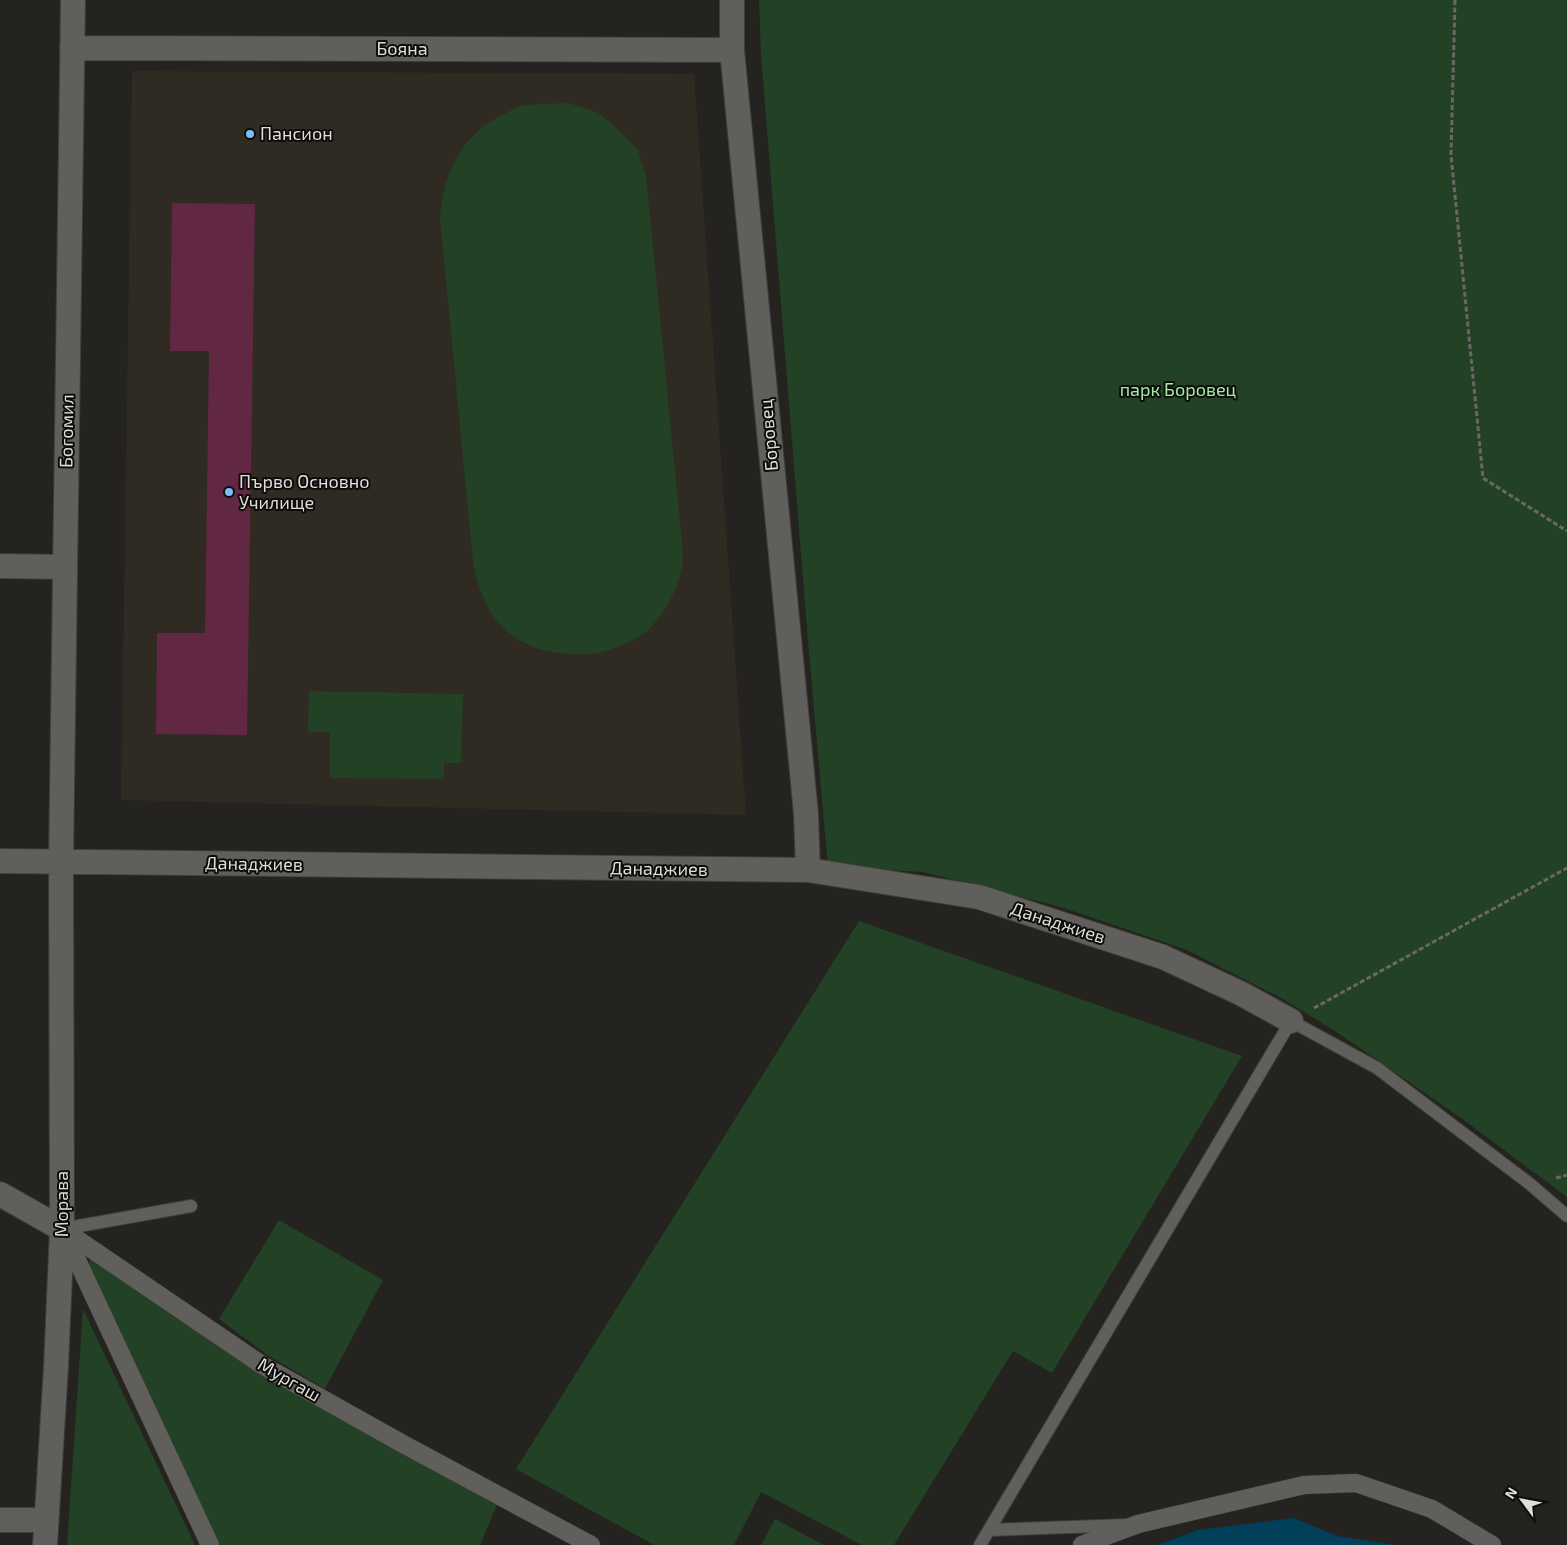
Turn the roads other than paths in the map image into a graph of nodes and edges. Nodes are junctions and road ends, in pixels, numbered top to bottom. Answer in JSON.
{"nodes":[{"id":1,"x":73,"y":0,"type":"edge"},
{"id":2,"x":732,"y":0,"type":"edge"},
{"id":3,"x":72,"y":48,"type":"junction"},
{"id":4,"x":732,"y":50,"type":"junction"},
{"id":5,"x":0,"y":566,"type":"edge"},
{"id":6,"x":65,"y":567,"type":"junction"},
{"id":7,"x":0,"y":861,"type":"edge"},
{"id":8,"x":61,"y":862,"type":"junction"},
{"id":9,"x":808,"y":870,"type":"junction"},
{"id":10,"x":1291,"y":1021,"type":"junction"},
{"id":11,"x":0,"y":1194,"type":"edge"},
{"id":12,"x":191,"y":1206,"type":"dead end"},
{"id":13,"x":1567,"y":1216,"type":"edge"},
{"id":14,"x":62,"y":1229,"type":"junction"},
{"id":15,"x":0,"y":1520,"type":"edge"},
{"id":16,"x":46,"y":1520,"type":"junction"},
{"id":17,"x":1138,"y":1524,"type":"junction"},
{"id":18,"x":989,"y":1530,"type":"junction"},
{"id":19,"x":45,"y":1545,"type":"edge"},
{"id":20,"x":210,"y":1545,"type":"edge"},
{"id":21,"x":591,"y":1545,"type":"edge"},
{"id":22,"x":980,"y":1545,"type":"edge"},
{"id":23,"x":1082,"y":1545,"type":"edge"},
{"id":24,"x":1492,"y":1545,"type":"edge"}],
"edges":[{"from":1,"to":3,"type":"street","name":"Богомил"},
{"from":2,"to":4,"type":"street","name":"Боровец"},
{"from":3,"to":4,"type":"street","name":"Бояна"},
{"from":3,"to":6,"type":"street","name":"Богомил"},
{"from":4,"to":9,"type":"street","name":"Боровец"},
{"from":5,"to":6,"type":"street"},
{"from":6,"to":8,"type":"street","name":"Богомил"},
{"from":7,"to":8,"type":"street","name":"Данаджиев"},
{"from":8,"to":9,"type":"street","name":"Данаджиев"},
{"from":8,"to":14,"type":"street","name":"Морава"},
{"from":9,"to":10,"type":"street","name":"Данаджиев"},
{"from":10,"to":13,"type":"lane"},
{"from":10,"to":18,"type":"lane"},
{"from":11,"to":14,"type":"street","name":"Мургаш"},
{"from":12,"to":14,"type":"lane"},
{"from":14,"to":16,"type":"street","name":"Морава"},
{"from":14,"to":20,"type":"street"},
{"from":14,"to":21,"type":"street","name":"Мургаш"},
{"from":15,"to":16,"type":"street"},
{"from":16,"to":19,"type":"street","name":"Морава"},
{"from":17,"to":18,"type":"lane"},
{"from":17,"to":23,"type":"street"},
{"from":17,"to":24,"type":"street"},
{"from":18,"to":22,"type":"lane"}]}
